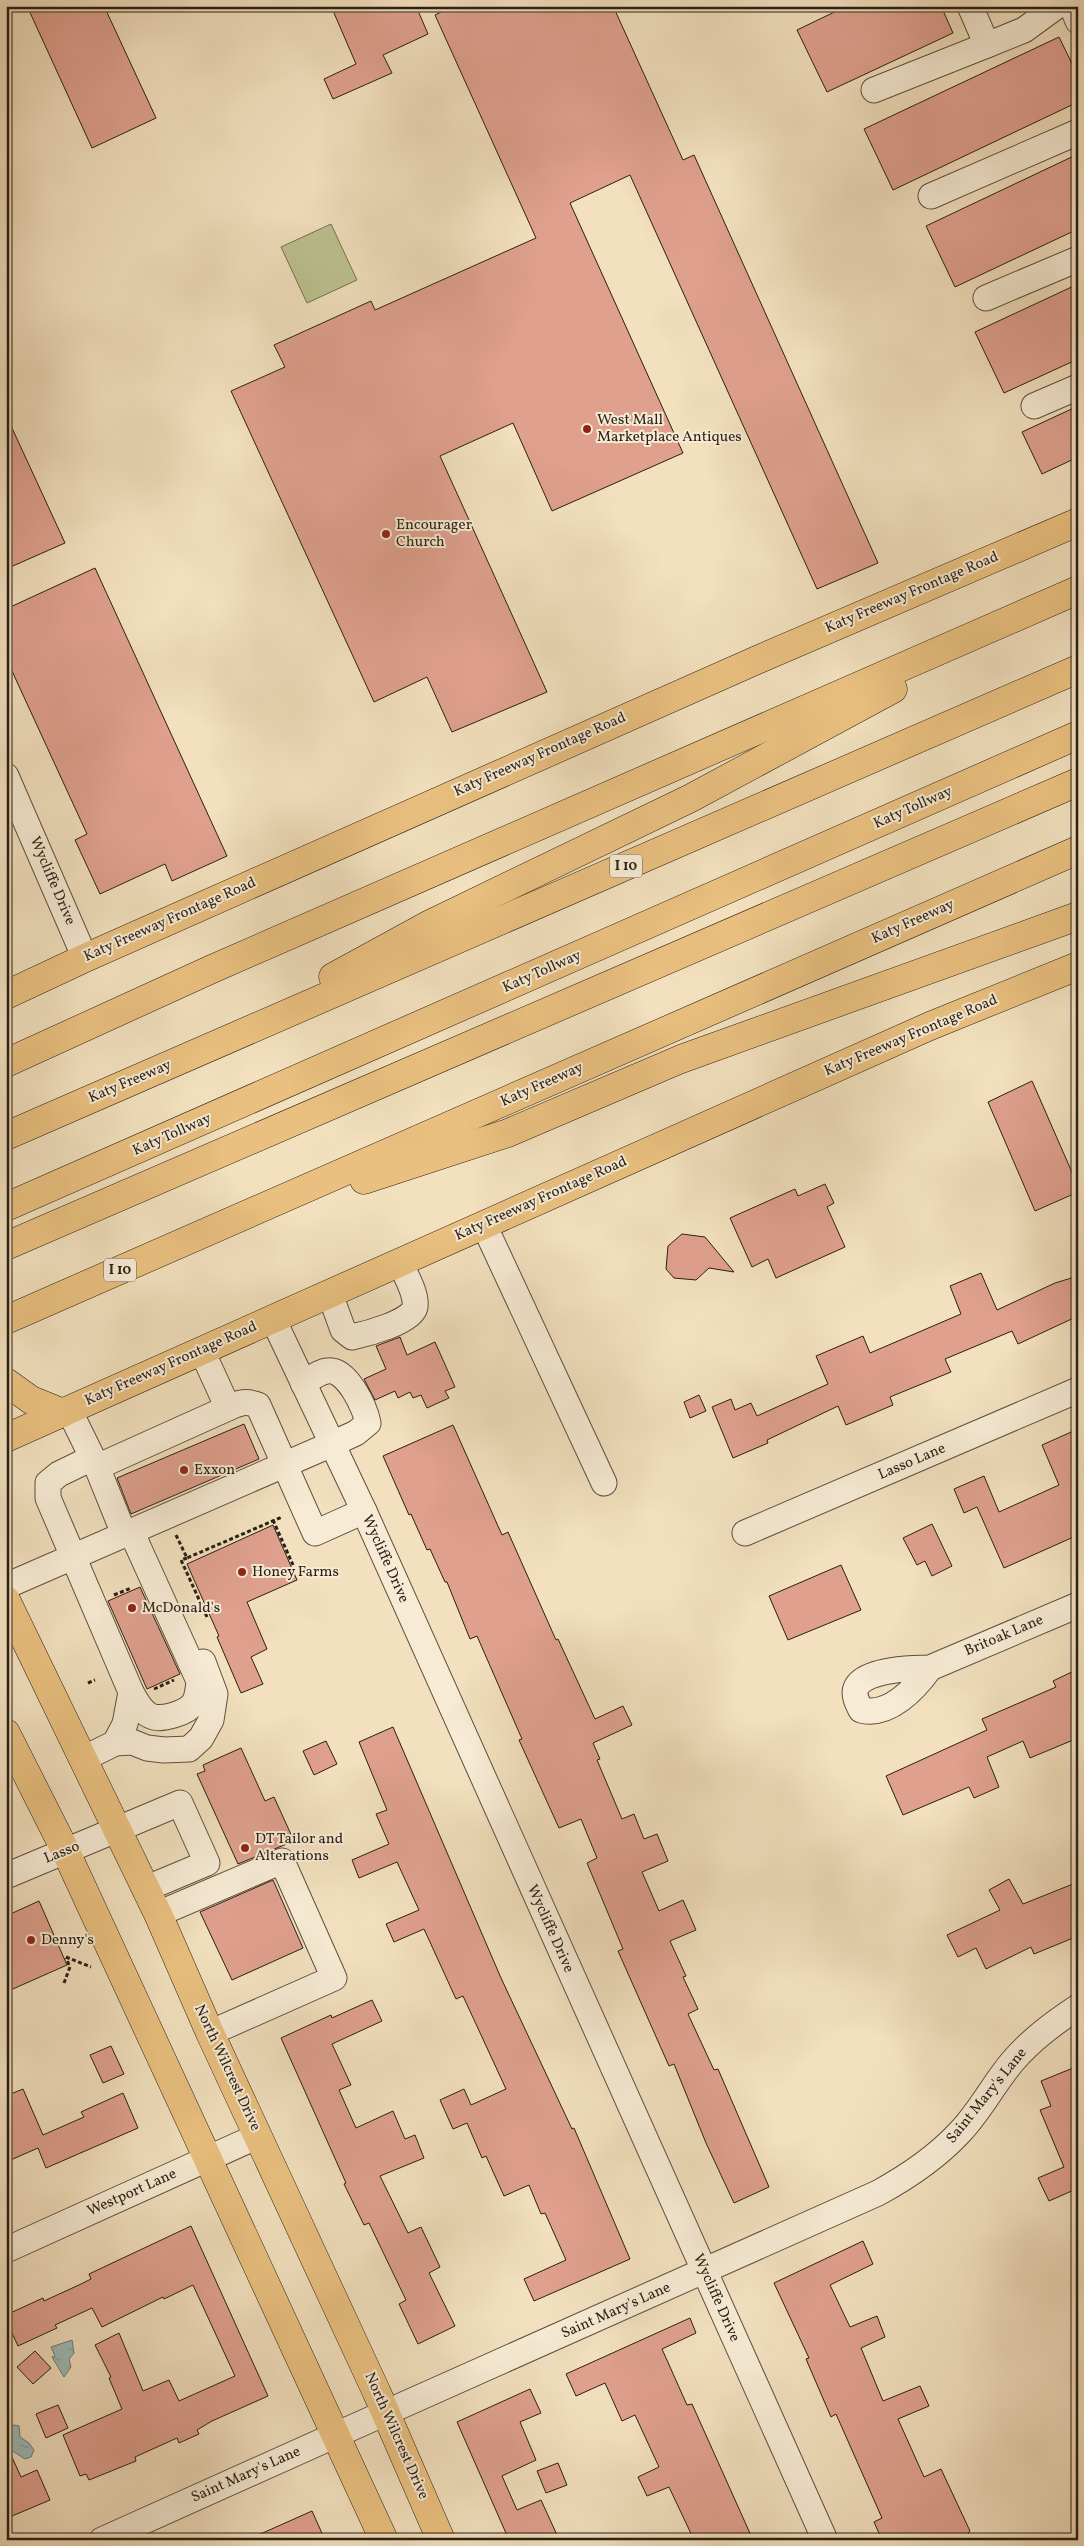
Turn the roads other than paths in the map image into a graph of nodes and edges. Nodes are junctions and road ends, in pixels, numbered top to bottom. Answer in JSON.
{"nodes":[{"id":1,"x":970,"y":6,"type":"edge"},
{"id":2,"x":1057,"y":6,"type":"edge"},
{"id":3,"x":1072,"y":6,"type":"edge"},
{"id":4,"x":1078,"y":21,"type":"edge"},
{"id":5,"x":987,"y":45,"type":"junction"},
{"id":6,"x":874,"y":90,"type":"dead end"},
{"id":7,"x":1078,"y":132,"type":"edge"},
{"id":8,"x":931,"y":196,"type":"dead end"},
{"id":9,"x":1078,"y":259,"type":"edge"},
{"id":10,"x":986,"y":298,"type":"dead end"},
{"id":11,"x":1078,"y":387,"type":"edge"},
{"id":12,"x":1034,"y":406,"type":"dead end"},
{"id":13,"x":1078,"y":522,"type":"edge"},
{"id":14,"x":1078,"y":590,"type":"edge"},
{"id":15,"x":1078,"y":669,"type":"edge"},
{"id":16,"x":1078,"y":735,"type":"edge"},
{"id":17,"x":6,"y":776,"type":"edge"},
{"id":18,"x":1078,"y":782,"type":"edge"},
{"id":19,"x":1078,"y":850,"type":"edge"},
{"id":20,"x":1078,"y":916,"type":"edge"},
{"id":21,"x":85,"y":958,"type":"junction"},
{"id":22,"x":1078,"y":966,"type":"edge"},
{"id":23,"x":6,"y":995,"type":"edge"},
{"id":24,"x":6,"y":1063,"type":"edge"},
{"id":25,"x":174,"y":1063,"type":"junction"},
{"id":26,"x":6,"y":1136,"type":"edge"},
{"id":27,"x":6,"y":1207,"type":"edge"},
{"id":28,"x":484,"y":1225,"type":"junction"},
{"id":29,"x":206,"y":1232,"type":"junction"},
{"id":30,"x":6,"y":1246,"type":"edge"},
{"id":31,"x":400,"y":1262,"type":"junction"},
{"id":32,"x":330,"y":1294,"type":"junction"},
{"id":33,"x":273,"y":1319,"type":"junction"},
{"id":34,"x":6,"y":1320,"type":"edge"},
{"id":35,"x":352,"y":1337,"type":"junction"},
{"id":36,"x":202,"y":1351,"type":"junction"},
{"id":37,"x":339,"y":1372,"type":"junction"},
{"id":38,"x":6,"y":1382,"type":"edge"},
{"id":39,"x":302,"y":1383,"type":"junction"},
{"id":40,"x":1078,"y":1390,"type":"edge"},
{"id":41,"x":228,"y":1408,"type":"junction"},
{"id":42,"x":66,"y":1411,"type":"junction"},
{"id":43,"x":6,"y":1438,"type":"edge"},
{"id":44,"x":332,"y":1444,"type":"junction"},
{"id":45,"x":94,"y":1462,"type":"junction"},
{"id":46,"x":285,"y":1464,"type":"junction"},
{"id":47,"x":604,"y":1483,"type":"dead end"},
{"id":48,"x":364,"y":1510,"type":"junction"},
{"id":49,"x":133,"y":1530,"type":"junction"},
{"id":50,"x":745,"y":1533,"type":"dead end"},
{"id":51,"x":73,"y":1556,"type":"junction"},
{"id":52,"x":6,"y":1586,"type":"edge"},
{"id":53,"x":6,"y":1600,"type":"edge"},
{"id":54,"x":1078,"y":1605,"type":"edge"},
{"id":55,"x":930,"y":1668,"type":"dead end"},
{"id":56,"x":136,"y":1701,"type":"junction"},
{"id":57,"x":6,"y":1733,"type":"edge"},
{"id":58,"x":115,"y":1743,"type":"junction"},
{"id":59,"x":83,"y":1758,"type":"junction"},
{"id":60,"x":118,"y":1831,"type":"junction"},
{"id":61,"x":66,"y":1852,"type":"junction"},
{"id":62,"x":6,"y":1876,"type":"edge"},
{"id":63,"x":146,"y":1888,"type":"junction"},
{"id":64,"x":158,"y":1914,"type":"junction"},
{"id":65,"x":1078,"y":2007,"type":"edge"},
{"id":66,"x":210,"y":2033,"type":"junction"},
{"id":67,"x":258,"y":2136,"type":"junction"},
{"id":68,"x":208,"y":2158,"type":"junction"},
{"id":69,"x":6,"y":2250,"type":"edge"},
{"id":70,"x":704,"y":2272,"type":"junction"},
{"id":71,"x":386,"y":2412,"type":"junction"},
{"id":72,"x":336,"y":2434,"type":"junction"},
{"id":73,"x":102,"y":2540,"type":"edge"},
{"id":74,"x":384,"y":2540,"type":"edge"},
{"id":75,"x":441,"y":2540,"type":"edge"},
{"id":76,"x":825,"y":2540,"type":"edge"}],
"edges":[{"from":1,"to":5,"type":"street"},
{"from":2,"to":5,"type":"street"},
{"from":3,"to":4,"type":"street"},
{"from":5,"to":6,"type":"street"},
{"from":7,"to":8,"type":"street"},
{"from":9,"to":10,"type":"street"},
{"from":11,"to":12,"type":"street"},
{"from":13,"to":21,"type":"main road","name":"Katy Freeway Frontage Road"},
{"from":14,"to":24,"type":"main road"},
{"from":14,"to":25,"type":"main road"},
{"from":15,"to":25,"type":"main road","name":"Katy Freeway","number":"I 10"},
{"from":16,"to":27,"type":"main road","name":"Katy Tollway"},
{"from":17,"to":21,"type":"street","name":"Wycliffe Drive"},
{"from":18,"to":30,"type":"main road"},
{"from":19,"to":29,"type":"main road","name":"Katy Freeway","number":"I 10"},
{"from":20,"to":29,"type":"main road"},
{"from":21,"to":23,"type":"main road","name":"Katy Freeway Frontage Road"},
{"from":22,"to":28,"type":"main road","name":"Katy Freeway Frontage Road"},
{"from":25,"to":26,"type":"main road","name":"Katy Freeway","number":"I 10"},
{"from":28,"to":31,"type":"main road","name":"Katy Freeway Frontage Road"},
{"from":28,"to":47,"type":"street"},
{"from":29,"to":34,"type":"main road","name":"Katy Freeway","number":"I 10"},
{"from":31,"to":32,"type":"main road","name":"Katy Freeway Frontage Road"},
{"from":31,"to":35,"type":"street"},
{"from":32,"to":33,"type":"main road","name":"Katy Freeway Frontage Road"},
{"from":32,"to":35,"type":"street"},
{"from":33,"to":36,"type":"main road","name":"Katy Freeway Frontage Road"},
{"from":33,"to":39,"type":"street","name":"Wycliffe Drive"},
{"from":35,"to":37,"type":"street"},
{"from":36,"to":41,"type":"street"},
{"from":36,"to":42,"type":"main road","name":"Katy Freeway Frontage Road"},
{"from":37,"to":39,"type":"street"},
{"from":37,"to":44,"type":"street"},
{"from":38,"to":42,"type":"main road"},
{"from":39,"to":44,"type":"street","name":"Wycliffe Drive"},
{"from":40,"to":50,"type":"street","name":"Lasso Lane"},
{"from":41,"to":45,"type":"street"},
{"from":41,"to":46,"type":"street"},
{"from":42,"to":43,"type":"main road","name":"Katy Freeway Frontage Road"},
{"from":42,"to":45,"type":"street"},
{"from":44,"to":46,"type":"street"},
{"from":44,"to":48,"type":"street","name":"Wycliffe Drive"},
{"from":45,"to":49,"type":"street"},
{"from":45,"to":51,"type":"street"},
{"from":46,"to":48,"type":"street"},
{"from":46,"to":49,"type":"street"},
{"from":48,"to":70,"type":"street","name":"Wycliffe Drive"},
{"from":49,"to":51,"type":"street"},
{"from":49,"to":56,"type":"street"},
{"from":49,"to":58,"type":"street"},
{"from":51,"to":52,"type":"street"},
{"from":51,"to":56,"type":"street"},
{"from":53,"to":59,"type":"main road","name":"North Wilcrest Drive"},
{"from":54,"to":55,"type":"street","name":"Britoak Lane"},
{"from":56,"to":58,"type":"street"},
{"from":57,"to":61,"type":"main road"},
{"from":58,"to":59,"type":"street"},
{"from":59,"to":60,"type":"main road","name":"North Wilcrest Drive"},
{"from":60,"to":61,"type":"street","name":"Lasso"},
{"from":60,"to":63,"type":"main road","name":"North Wilcrest Drive"},
{"from":60,"to":63,"type":"street","name":"Lasso"},
{"from":61,"to":62,"type":"street","name":"Lasso"},
{"from":61,"to":68,"type":"main road"},
{"from":63,"to":64,"type":"main road","name":"North Wilcrest Drive"},
{"from":64,"to":66,"type":"main road","name":"North Wilcrest Drive"},
{"from":64,"to":66,"type":"street"},
{"from":65,"to":70,"type":"street","name":"Saint Mary's Lane"},
{"from":66,"to":67,"type":"main road","name":"North Wilcrest Drive"},
{"from":67,"to":68,"type":"street","name":"Westport Lane"},
{"from":67,"to":71,"type":"main road","name":"North Wilcrest Drive"},
{"from":68,"to":69,"type":"street","name":"Westport Lane"},
{"from":68,"to":72,"type":"main road"},
{"from":70,"to":71,"type":"street","name":"Saint Mary's Lane"},
{"from":70,"to":76,"type":"street","name":"Wycliffe Drive"},
{"from":71,"to":72,"type":"street","name":"Saint Mary's Lane"},
{"from":71,"to":75,"type":"main road","name":"North Wilcrest Drive"},
{"from":72,"to":73,"type":"street","name":"Saint Mary's Lane"},
{"from":72,"to":74,"type":"main road"}]}
